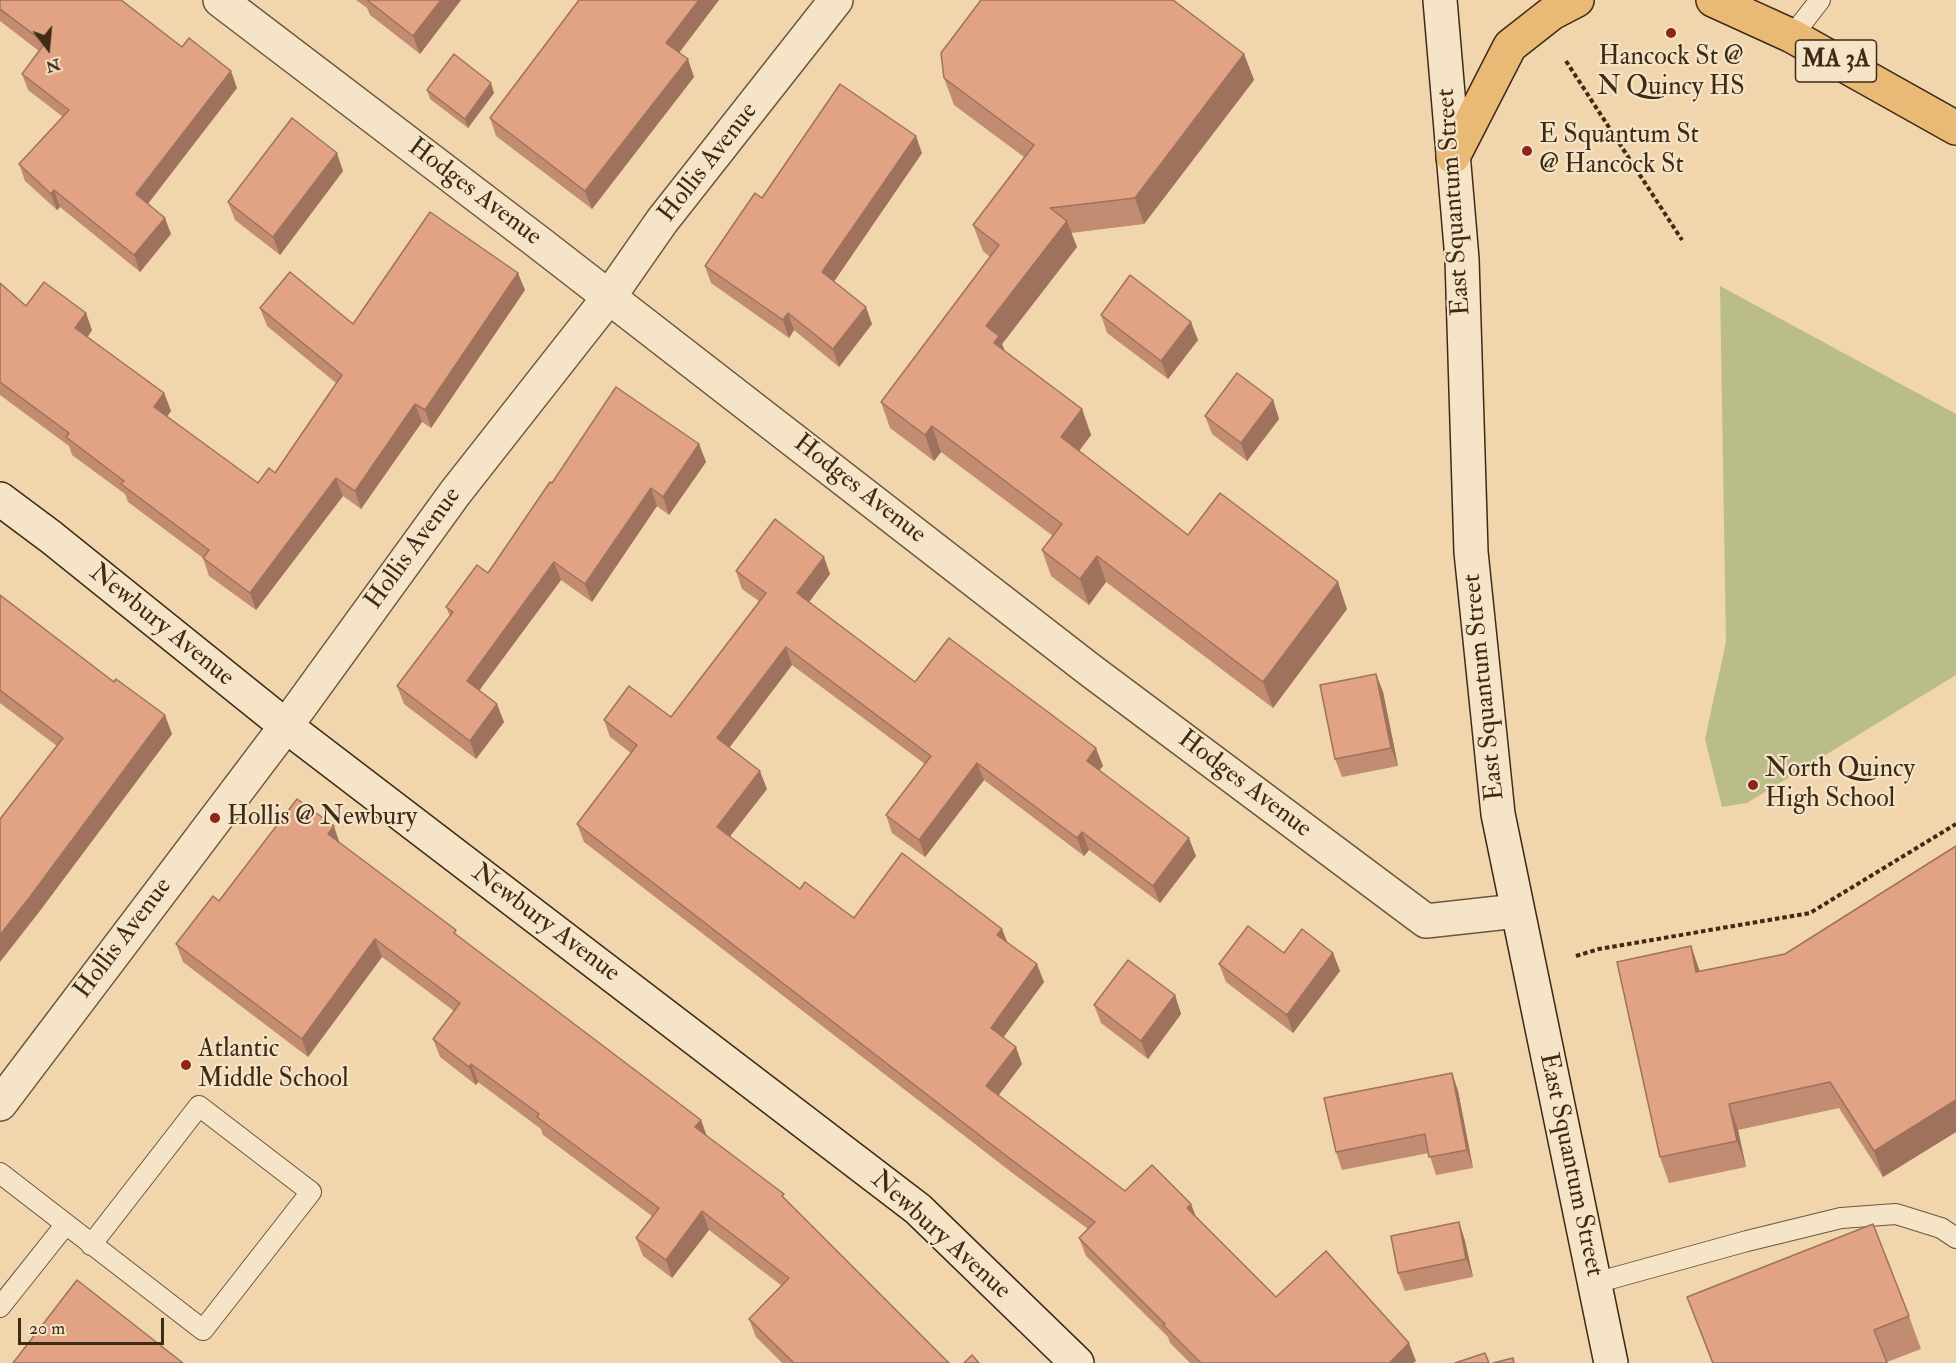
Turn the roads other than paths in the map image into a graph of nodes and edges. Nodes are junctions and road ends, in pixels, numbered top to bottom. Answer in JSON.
{"nodes":[{"id":1,"x":220,"y":0,"type":"edge"},
{"id":2,"x":836,"y":0,"type":"edge"},
{"id":3,"x":1440,"y":0,"type":"edge"},
{"id":4,"x":1577,"y":0,"type":"edge"},
{"id":5,"x":1713,"y":0,"type":"edge"},
{"id":6,"x":1820,"y":0,"type":"edge"},
{"id":7,"x":1792,"y":36,"type":"junction"},
{"id":8,"x":1956,"y":128,"type":"edge"},
{"id":9,"x":1453,"y":157,"type":"junction"},
{"id":10,"x":609,"y":297,"type":"junction"},
{"id":11,"x":0,"y":499,"type":"edge"},
{"id":12,"x":286,"y":726,"type":"junction"},
{"id":13,"x":1517,"y":910,"type":"junction"},
{"id":14,"x":0,"y":1104,"type":"edge"},
{"id":15,"x":0,"y":1173,"type":"edge"},
{"id":16,"x":66,"y":1224,"type":"junction"},
{"id":17,"x":1956,"y":1238,"type":"edge"},
{"id":18,"x":91,"y":1245,"type":"junction"},
{"id":19,"x":1595,"y":1283,"type":"junction"},
{"id":20,"x":0,"y":1307,"type":"edge"},
{"id":21,"x":1077,"y":1363,"type":"edge"},
{"id":22,"x":1611,"y":1363,"type":"edge"}],
"edges":[{"from":1,"to":10,"type":"street","name":"Hodges Avenue"},
{"from":2,"to":10,"type":"street","name":"Hollis Avenue"},
{"from":3,"to":9,"type":"street","name":"East Squantum Street"},
{"from":4,"to":9,"type":"main road"},
{"from":5,"to":7,"type":"main road","number":"MA 3A"},
{"from":6,"to":7,"type":"lane"},
{"from":7,"to":8,"type":"main road","number":"MA 3A"},
{"from":9,"to":13,"type":"street","name":"East Squantum Street"},
{"from":10,"to":12,"type":"street","name":"Hollis Avenue"},
{"from":10,"to":13,"type":"street","name":"Hodges Avenue"},
{"from":11,"to":12,"type":"street","name":"Newbury Avenue"},
{"from":12,"to":14,"type":"street","name":"Hollis Avenue"},
{"from":12,"to":21,"type":"street","name":"Newbury Avenue"},
{"from":13,"to":19,"type":"street","name":"East Squantum Street"},
{"from":15,"to":16,"type":"lane"},
{"from":16,"to":18,"type":"lane"},
{"from":16,"to":20,"type":"lane"},
{"from":17,"to":19,"type":"lane"},
{"from":18,"to":18,"type":"lane"},
{"from":19,"to":22,"type":"street","name":"East Squantum Street"}]}
